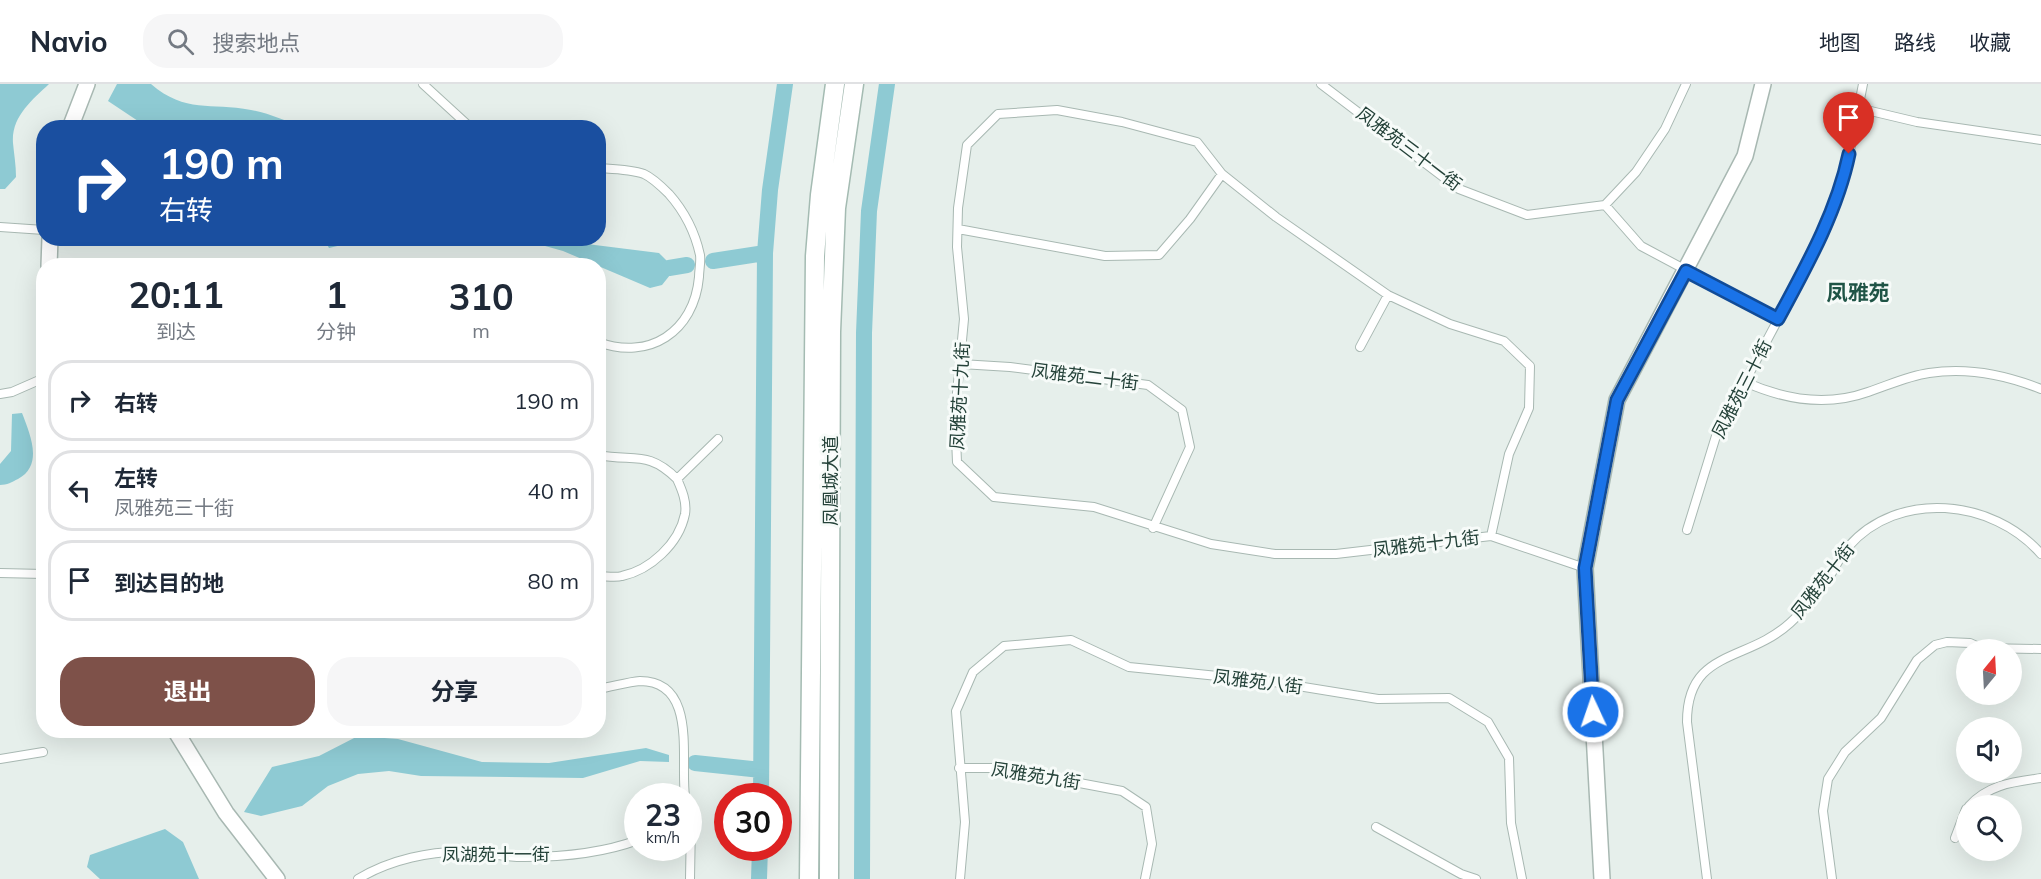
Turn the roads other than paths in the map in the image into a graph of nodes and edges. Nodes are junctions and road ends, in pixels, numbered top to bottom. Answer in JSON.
{"nodes":[{"id":1,"x":87,"y":84,"type":"edge"},
{"id":2,"x":423,"y":84,"type":"edge"},
{"id":3,"x":835,"y":84,"type":"edge"},
{"id":4,"x":854,"y":84,"type":"edge"},
{"id":5,"x":1321,"y":84,"type":"edge"},
{"id":6,"x":1686,"y":84,"type":"edge"},
{"id":7,"x":1763,"y":84,"type":"edge"},
{"id":8,"x":1863,"y":84,"type":"edge"},
{"id":9,"x":1858,"y":108,"type":"junction"},
{"id":10,"x":73,"y":120,"type":"edge"},
{"id":11,"x":462,"y":120,"type":"edge"},
{"id":12,"x":2041,"y":140,"type":"edge"},
{"id":13,"x":606,"y":169,"type":"edge"},
{"id":14,"x":1222,"y":174,"type":"junction"},
{"id":15,"x":1605,"y":205,"type":"junction"},
{"id":16,"x":0,"y":227,"type":"edge"},
{"id":17,"x":36,"y":229,"type":"edge"},
{"id":18,"x":958,"y":229,"type":"junction"},
{"id":19,"x":1686,"y":271,"type":"junction"},
{"id":20,"x":1388,"y":295,"type":"junction"},
{"id":21,"x":1778,"y":319,"type":"junction"},
{"id":22,"x":606,"y":345,"type":"edge"},
{"id":23,"x":1360,"y":347,"type":"dead end"},
{"id":24,"x":961,"y":364,"type":"junction"},
{"id":25,"x":36,"y":381,"type":"edge"},
{"id":26,"x":1744,"y":382,"type":"junction"},
{"id":27,"x":2041,"y":388,"type":"edge"},
{"id":28,"x":0,"y":394,"type":"edge"},
{"id":29,"x":718,"y":439,"type":"dead end"},
{"id":30,"x":606,"y":455,"type":"edge"},
{"id":31,"x":677,"y":479,"type":"junction"},
{"id":32,"x":1153,"y":528,"type":"junction"},
{"id":33,"x":1687,"y":530,"type":"dead end"},
{"id":34,"x":1491,"y":536,"type":"junction"},
{"id":35,"x":2041,"y":554,"type":"edge"},
{"id":36,"x":1585,"y":568,"type":"junction"},
{"id":37,"x":0,"y":573,"type":"edge"},
{"id":38,"x":36,"y":574,"type":"edge"},
{"id":39,"x":606,"y":576,"type":"edge"},
{"id":40,"x":2041,"y":649,"type":"edge"},
{"id":41,"x":606,"y":687,"type":"edge"},
{"id":42,"x":180,"y":738,"type":"edge"},
{"id":43,"x":44,"y":752,"type":"dead end"},
{"id":44,"x":0,"y":759,"type":"edge"},
{"id":45,"x":959,"y":768,"type":"junction"},
{"id":46,"x":2041,"y":778,"type":"edge"},
{"id":47,"x":683,"y":783,"type":"edge"},
{"id":48,"x":1981,"y":795,"type":"edge"},
{"id":49,"x":1376,"y":827,"type":"dead end"},
{"id":50,"x":624,"y":844,"type":"edge"},
{"id":51,"x":690,"y":861,"type":"edge"},
{"id":52,"x":277,"y":879,"type":"edge"},
{"id":53,"x":358,"y":879,"type":"edge"},
{"id":54,"x":690,"y":879,"type":"edge"},
{"id":55,"x":809,"y":879,"type":"edge"},
{"id":56,"x":829,"y":879,"type":"edge"},
{"id":57,"x":960,"y":879,"type":"edge"},
{"id":58,"x":1145,"y":879,"type":"edge"},
{"id":59,"x":1476,"y":879,"type":"edge"},
{"id":60,"x":1522,"y":879,"type":"edge"},
{"id":61,"x":1602,"y":879,"type":"edge"},
{"id":62,"x":1707,"y":879,"type":"edge"},
{"id":63,"x":1832,"y":879,"type":"edge"}],
"edges":[{"from":1,"to":10,"type":"street"},
{"from":2,"to":11,"type":"lane"},
{"from":3,"to":55,"type":"main road","name":"凤凰城大道"},
{"from":4,"to":56,"type":"main road","name":"凤凰城大道"},
{"from":5,"to":15,"type":"lane","name":"凤雅苑三十一街"},
{"from":6,"to":15,"type":"lane"},
{"from":7,"to":19,"type":"street"},
{"from":8,"to":9,"type":"lane","name":"凤雅苑三十街"},
{"from":9,"to":12,"type":"lane"},
{"from":9,"to":21,"type":"lane","name":"凤雅苑三十街"},
{"from":13,"to":22,"type":"lane"},
{"from":14,"to":18,"type":"lane"},
{"from":14,"to":18,"type":"lane","name":"凤雅苑十九街"},
{"from":14,"to":20,"type":"lane","name":"凤雅苑十九街"},
{"from":15,"to":19,"type":"lane"},
{"from":16,"to":17,"type":"lane"},
{"from":18,"to":24,"type":"lane","name":"凤雅苑十九街"},
{"from":19,"to":21,"type":"lane"},
{"from":19,"to":36,"type":"street"},
{"from":20,"to":23,"type":"lane"},
{"from":20,"to":34,"type":"lane","name":"凤雅苑十九街"},
{"from":21,"to":26,"type":"lane","name":"凤雅苑三十街"},
{"from":24,"to":32,"type":"lane","name":"凤雅苑十九街"},
{"from":24,"to":32,"type":"lane","name":"凤雅苑二十街"},
{"from":25,"to":28,"type":"lane"},
{"from":26,"to":27,"type":"lane"},
{"from":26,"to":33,"type":"lane","name":"凤雅苑三十街"},
{"from":29,"to":31,"type":"lane"},
{"from":30,"to":31,"type":"lane"},
{"from":31,"to":39,"type":"lane"},
{"from":32,"to":34,"type":"lane","name":"凤雅苑十九街"},
{"from":34,"to":36,"type":"lane"},
{"from":35,"to":62,"type":"lane","name":"凤雅苑十街"},
{"from":36,"to":61,"type":"street"},
{"from":37,"to":38,"type":"lane"},
{"from":40,"to":63,"type":"lane"},
{"from":41,"to":47,"type":"lane"},
{"from":42,"to":52,"type":"street"},
{"from":43,"to":44,"type":"lane"},
{"from":45,"to":57,"type":"lane"},
{"from":45,"to":58,"type":"lane","name":"凤雅苑九街"},
{"from":45,"to":60,"type":"lane","name":"凤雅苑八街"},
{"from":46,"to":48,"type":"lane"},
{"from":49,"to":59,"type":"lane"},
{"from":50,"to":53,"type":"lane","name":"凤湖苑十一街"},
{"from":51,"to":54,"type":"lane"}]}
